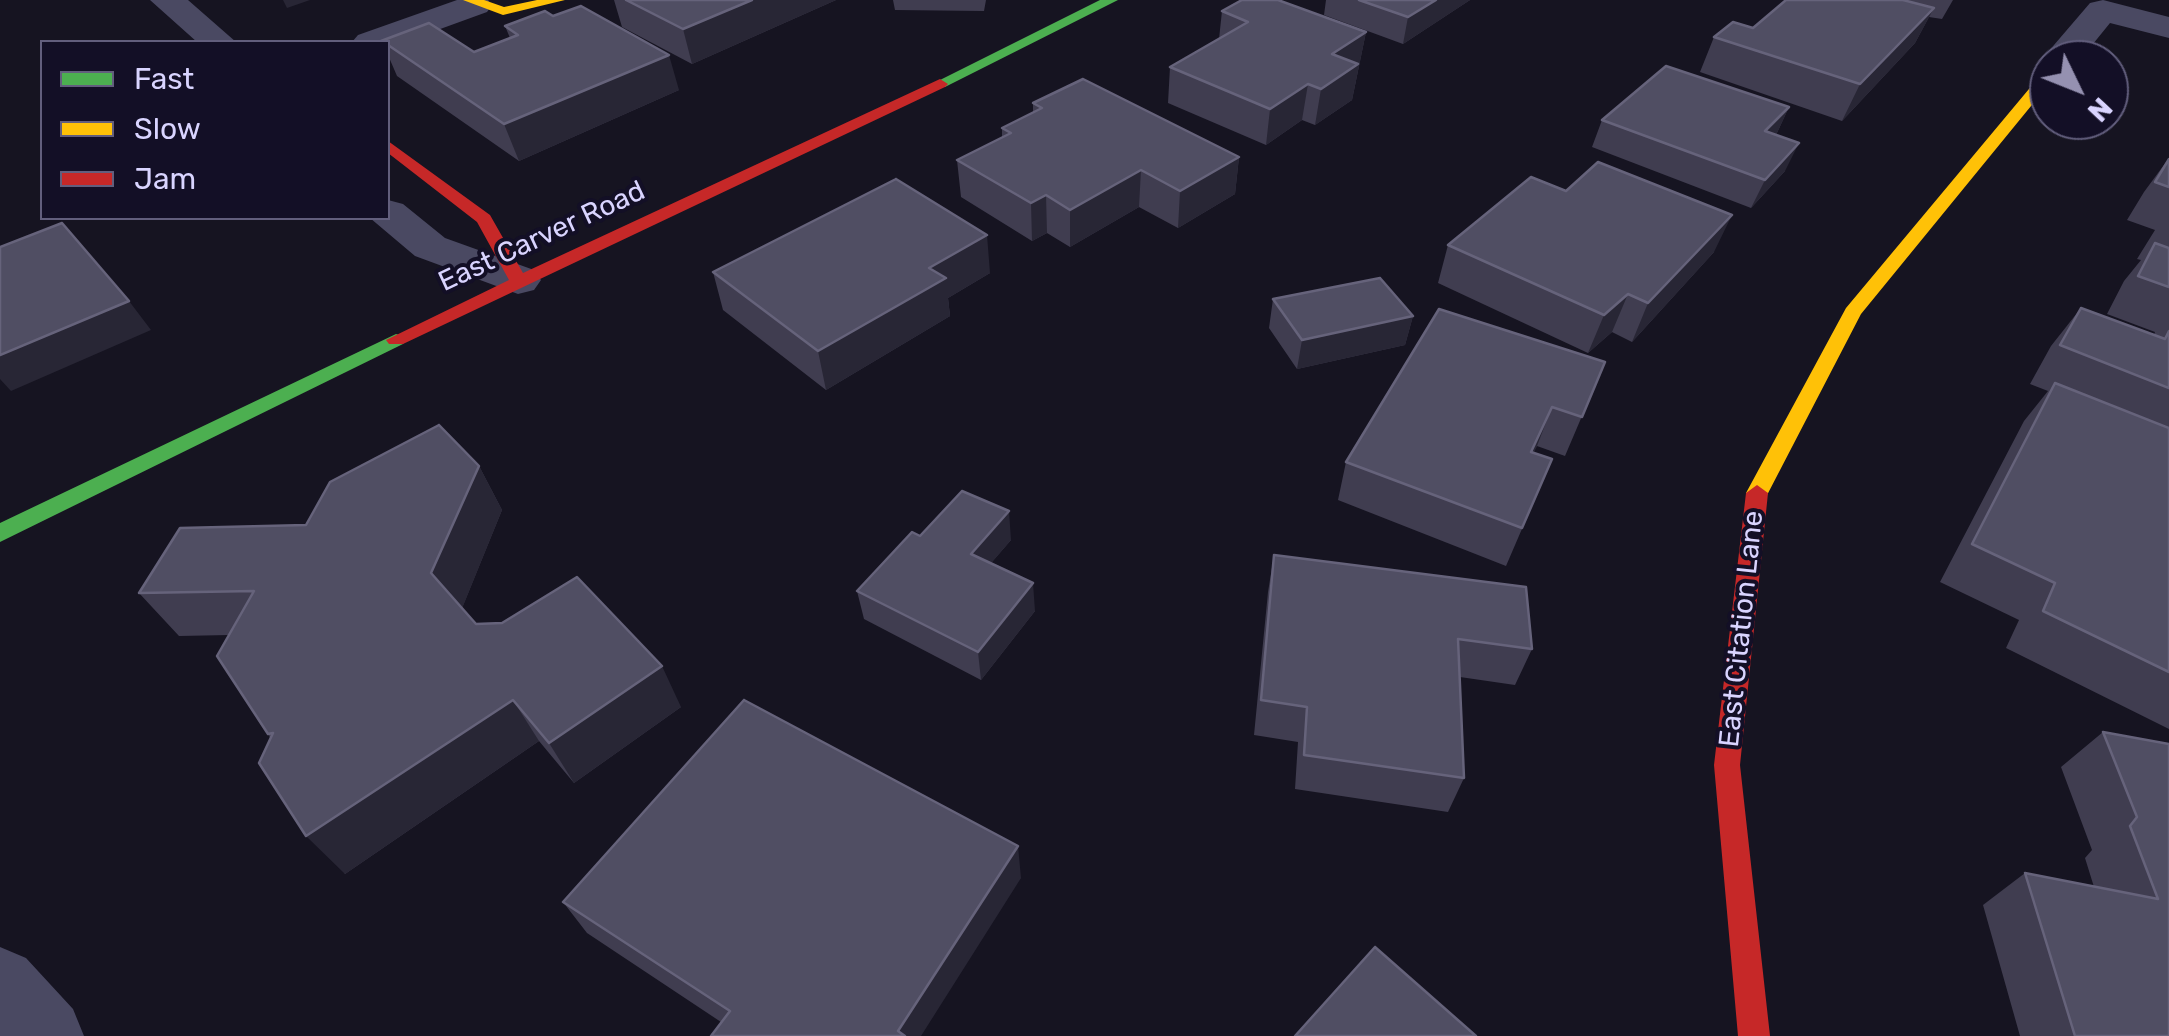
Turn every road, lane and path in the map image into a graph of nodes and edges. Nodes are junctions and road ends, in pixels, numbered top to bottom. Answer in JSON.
{"nodes":[{"id":1,"x":168,"y":0,"type":"edge"},
{"id":2,"x":558,"y":0,"type":"edge"},
{"id":3,"x":1112,"y":0,"type":"edge"},
{"id":4,"x":472,"y":2,"type":"edge"},
{"id":5,"x":2169,"y":28,"type":"edge"},
{"id":6,"x":216,"y":40,"type":"edge"},
{"id":7,"x":375,"y":40,"type":"edge"},
{"id":8,"x":2077,"y":40,"type":"edge"},
{"id":9,"x":2029,"y":98,"type":"edge"},
{"id":10,"x":390,"y":148,"type":"edge"},
{"id":11,"x":390,"y":215,"type":"edge"},
{"id":12,"x":518,"y":280,"type":"junction"},
{"id":13,"x":0,"y":533,"type":"edge"},
{"id":14,"x":0,"y":984,"type":"edge"},
{"id":15,"x":46,"y":1036,"type":"edge"},
{"id":16,"x":1754,"y":1036,"type":"edge"}],
"edges":[{"from":1,"to":6,"type":"street"},
{"from":2,"to":4,"type":"street"},
{"from":3,"to":12,"type":"street","name":"East Carver Road"},
{"from":4,"to":7,"type":"street"},
{"from":5,"to":8,"type":"street"},
{"from":9,"to":16,"type":"street","name":"East Citation Lane"},
{"from":10,"to":12,"type":"street"},
{"from":11,"to":12,"type":"street"},
{"from":12,"to":13,"type":"street","name":"East Carver Road"},
{"from":14,"to":15,"type":"street"}]}
